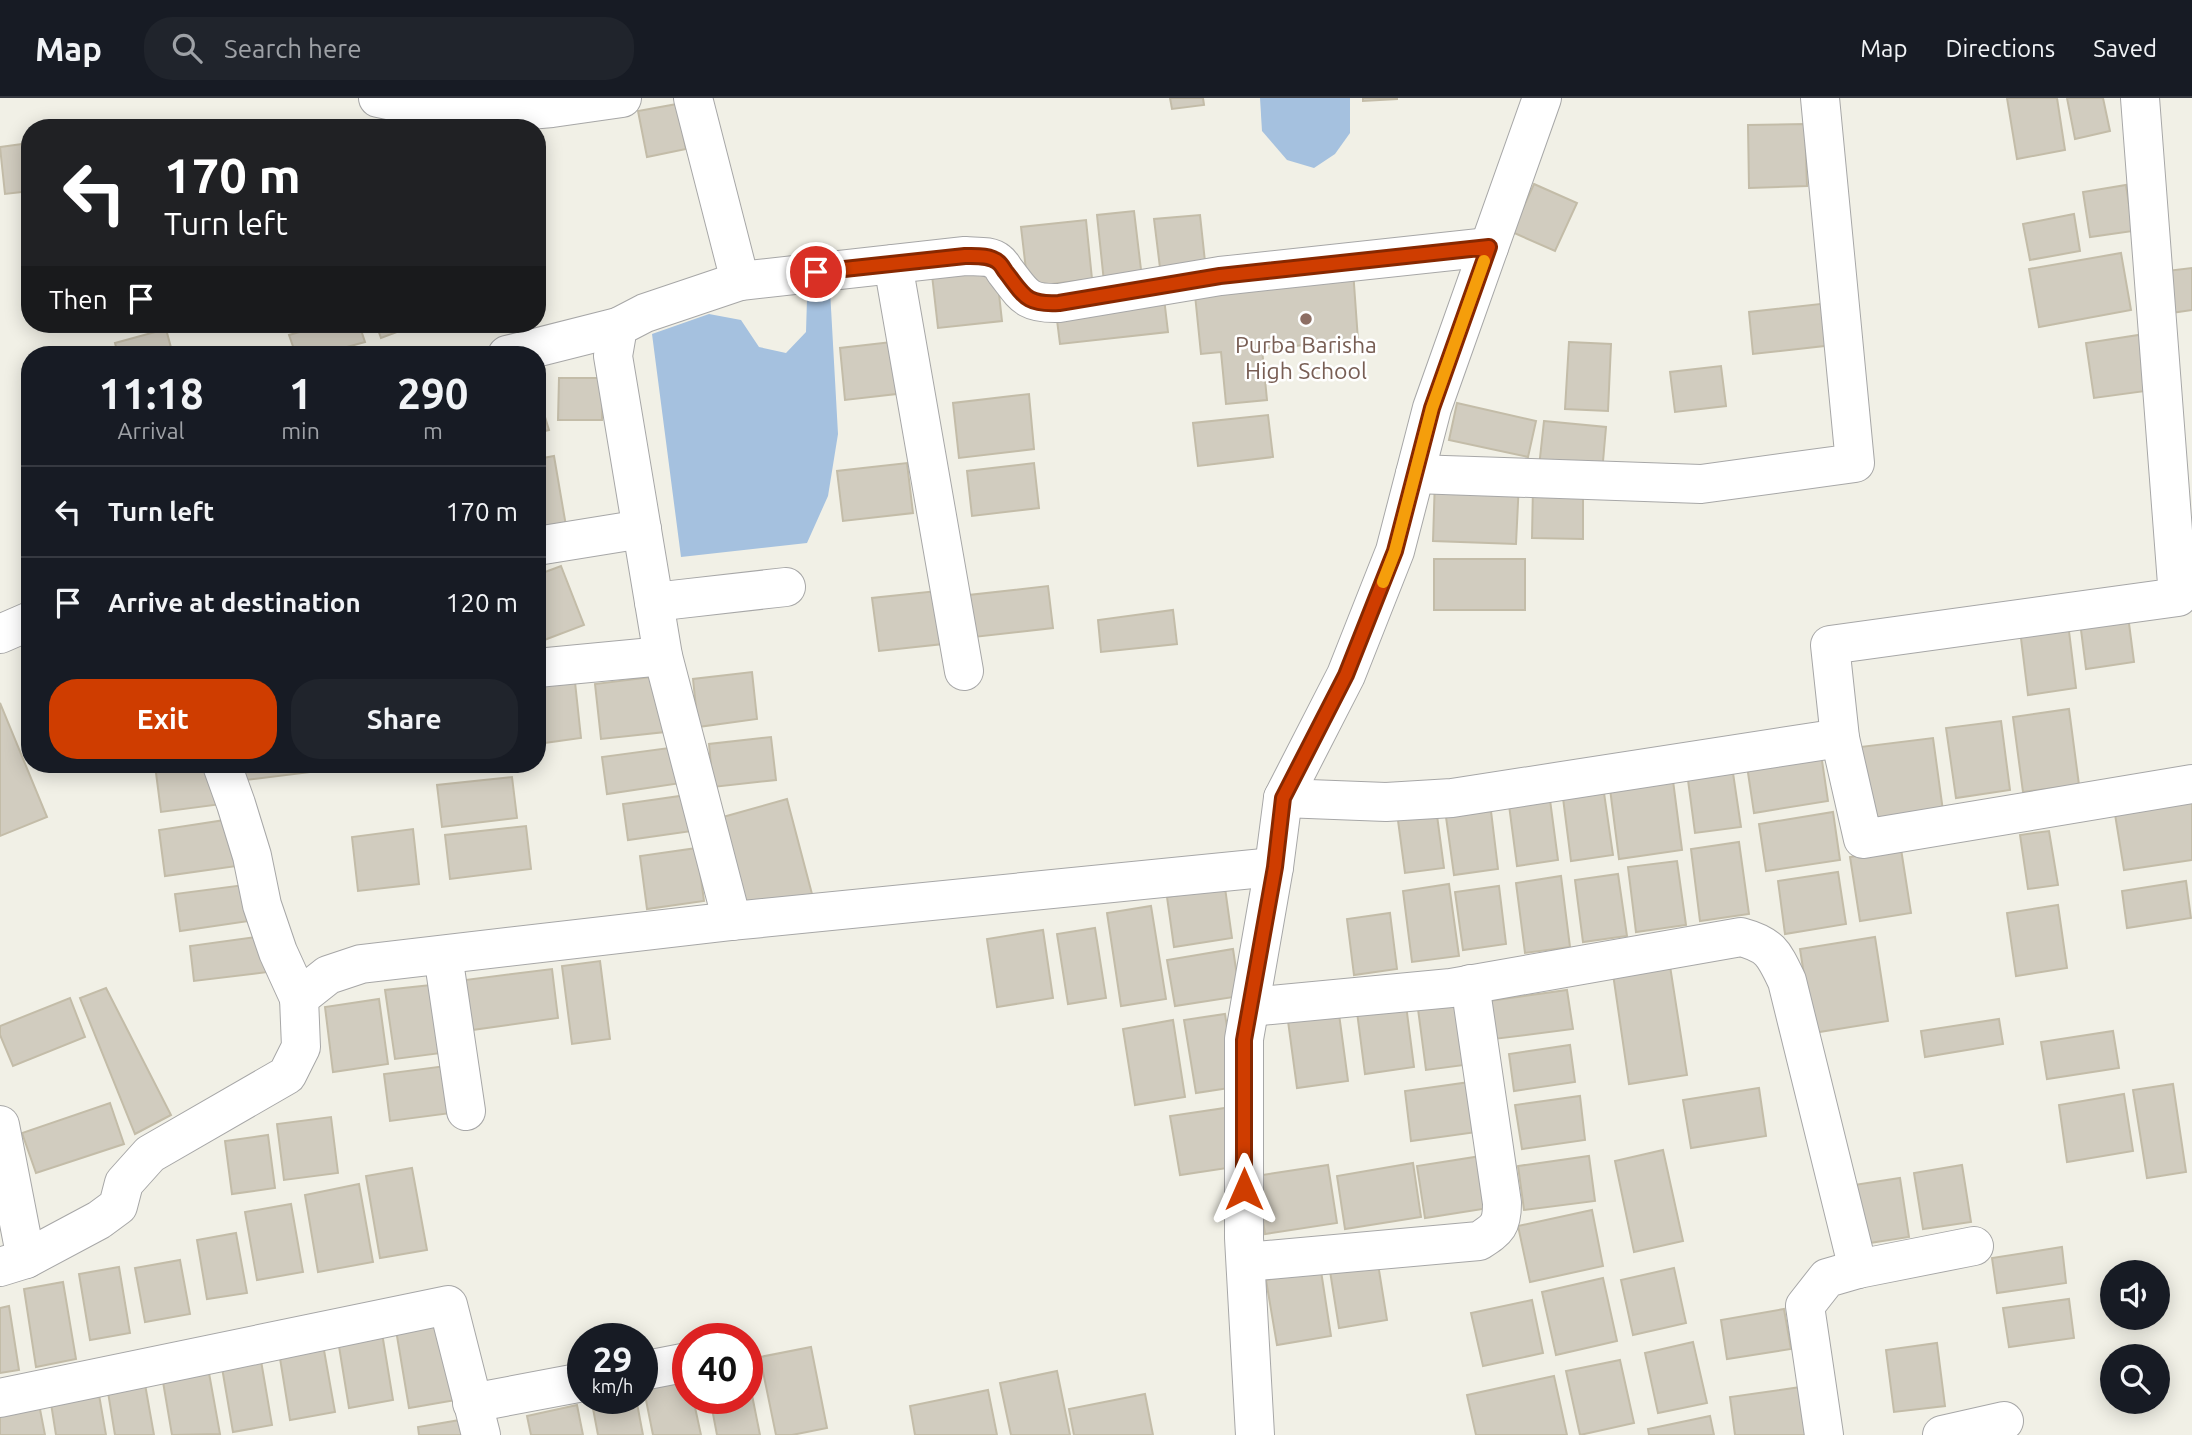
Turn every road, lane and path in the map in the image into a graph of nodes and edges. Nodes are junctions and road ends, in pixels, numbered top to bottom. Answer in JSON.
{"nodes":[{"id":1,"x":378,"y":98,"type":"edge"},
{"id":2,"x":622,"y":98,"type":"edge"},
{"id":3,"x":693,"y":98,"type":"edge"},
{"id":4,"x":1542,"y":98,"type":"edge"},
{"id":5,"x":1820,"y":98,"type":"edge"},
{"id":6,"x":2140,"y":98,"type":"edge"},
{"id":7,"x":1489,"y":247,"type":"junction"},
{"id":8,"x":893,"y":264,"type":"junction"},
{"id":9,"x":740,"y":281,"type":"junction"},
{"id":10,"x":618,"y":327,"type":"junction"},
{"id":11,"x":543,"y":346,"type":"edge"},
{"id":12,"x":1415,"y":474,"type":"junction"},
{"id":13,"x":642,"y":529,"type":"junction"},
{"id":14,"x":546,"y":545,"type":"edge"},
{"id":15,"x":786,"y":587,"type":"dead end"},
{"id":16,"x":654,"y":602,"type":"junction"},
{"id":17,"x":21,"y":625,"type":"edge"},
{"id":18,"x":0,"y":634,"type":"edge"},
{"id":19,"x":663,"y":656,"type":"junction"},
{"id":20,"x":546,"y":667,"type":"edge"},
{"id":21,"x":964,"y":671,"type":"dead end"},
{"id":22,"x":1840,"y":738,"type":"junction"},
{"id":23,"x":225,"y":773,"type":"edge"},
{"id":24,"x":2192,"y":783,"type":"edge"},
{"id":25,"x":1283,"y":798,"type":"junction"},
{"id":26,"x":1275,"y":867,"type":"junction"},
{"id":27,"x":732,"y":921,"type":"junction"},
{"id":28,"x":443,"y":955,"type":"junction"},
{"id":29,"x":1470,"y":984,"type":"junction"},
{"id":30,"x":299,"y":998,"type":"junction"},
{"id":31,"x":1250,"y":1007,"type":"junction"},
{"id":32,"x":466,"y":1111,"type":"dead end"},
{"id":33,"x":0,"y":1125,"type":"edge"},
{"id":34,"x":1974,"y":1246,"type":"dead end"},
{"id":35,"x":1246,"y":1262,"type":"junction"},
{"id":36,"x":13,"y":1264,"type":"edge"},
{"id":37,"x":1858,"y":1269,"type":"junction"},
{"id":38,"x":567,"y":1388,"type":"edge"},
{"id":39,"x":0,"y":1398,"type":"edge"},
{"id":40,"x":477,"y":1419,"type":"edge"},
{"id":41,"x":2004,"y":1421,"type":"dead end"},
{"id":42,"x":1255,"y":1435,"type":"edge"},
{"id":43,"x":1824,"y":1435,"type":"edge"},
{"id":44,"x":1942,"y":1435,"type":"edge"}],
"edges":[{"from":1,"to":2,"type":"street"},
{"from":3,"to":9,"type":"street"},
{"from":4,"to":7,"type":"street"},
{"from":5,"to":12,"type":"street"},
{"from":6,"to":22,"type":"street"},
{"from":7,"to":8,"type":"street"},
{"from":7,"to":12,"type":"street"},
{"from":8,"to":9,"type":"street"},
{"from":8,"to":21,"type":"street"},
{"from":9,"to":10,"type":"street"},
{"from":10,"to":11,"type":"street"},
{"from":10,"to":13,"type":"street"},
{"from":12,"to":25,"type":"street"},
{"from":13,"to":14,"type":"street"},
{"from":13,"to":16,"type":"street"},
{"from":15,"to":16,"type":"street"},
{"from":16,"to":19,"type":"street"},
{"from":17,"to":18,"type":"street"},
{"from":19,"to":20,"type":"street"},
{"from":19,"to":27,"type":"street"},
{"from":22,"to":24,"type":"street"},
{"from":22,"to":25,"type":"street"},
{"from":23,"to":30,"type":"street"},
{"from":25,"to":26,"type":"street"},
{"from":26,"to":27,"type":"street"},
{"from":26,"to":31,"type":"street"},
{"from":27,"to":28,"type":"street"},
{"from":28,"to":30,"type":"street"},
{"from":28,"to":32,"type":"street"},
{"from":29,"to":31,"type":"street"},
{"from":29,"to":35,"type":"street"},
{"from":29,"to":37,"type":"street"},
{"from":30,"to":36,"type":"street"},
{"from":31,"to":35,"type":"street"},
{"from":33,"to":36,"type":"street"},
{"from":34,"to":37,"type":"street"},
{"from":35,"to":42,"type":"street"},
{"from":37,"to":43,"type":"street"},
{"from":38,"to":40,"type":"street"},
{"from":39,"to":40,"type":"street"},
{"from":41,"to":44,"type":"street"}]}
